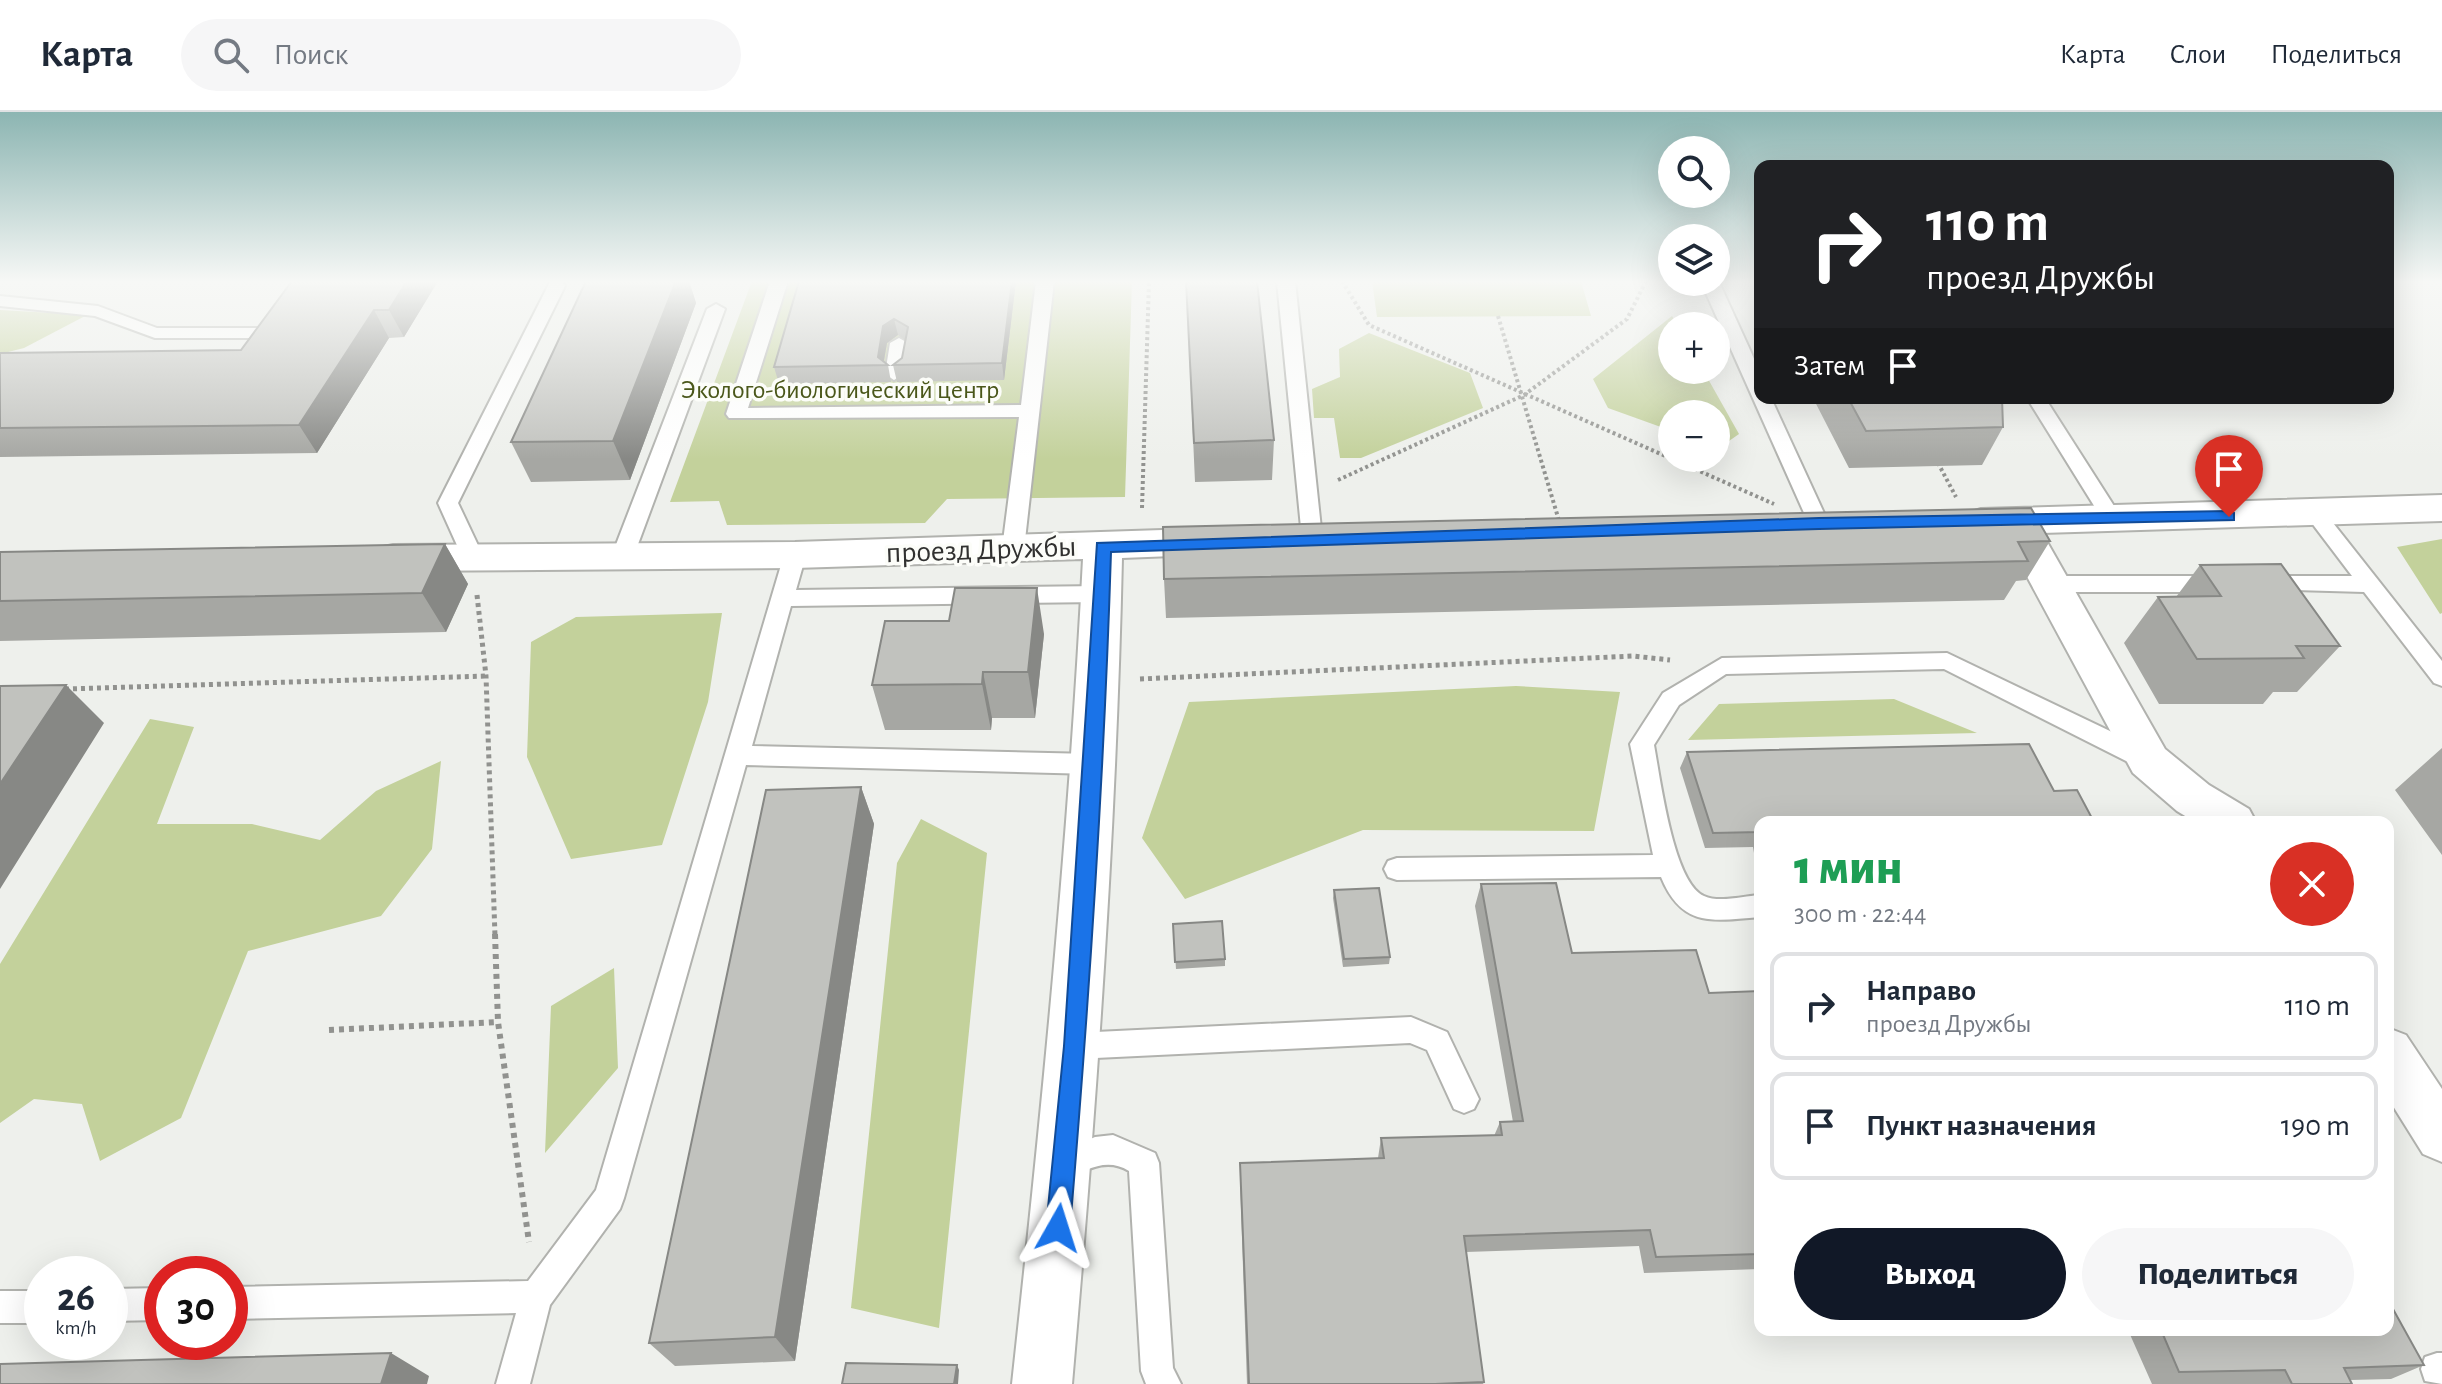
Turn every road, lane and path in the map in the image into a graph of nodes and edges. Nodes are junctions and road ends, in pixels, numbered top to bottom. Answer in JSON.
{"nodes":[{"id":1,"x":529,"y":340,"type":"edge"},
{"id":2,"x":704,"y":340,"type":"edge"},
{"id":3,"x":759,"y":340,"type":"edge"},
{"id":4,"x":1038,"y":340,"type":"edge"},
{"id":5,"x":1143,"y":340,"type":"edge"},
{"id":6,"x":1292,"y":340,"type":"edge"},
{"id":7,"x":1403,"y":340,"type":"edge"},
{"id":8,"x":1506,"y":340,"type":"edge"},
{"id":9,"x":1598,"y":340,"type":"edge"},
{"id":10,"x":1736,"y":340,"type":"edge"},
{"id":11,"x":899,"y":343,"type":"edge"},
{"id":12,"x":1754,"y":379,"type":"edge"},
{"id":13,"x":1524,"y":395,"type":"junction"},
{"id":14,"x":1766,"y":404,"type":"edge"},
{"id":15,"x":2040,"y":404,"type":"edge"},
{"id":16,"x":1030,"y":411,"type":"junction"},
{"id":17,"x":887,"y":413,"type":"junction"},
{"id":18,"x":1933,"y":453,"type":"edge"},
{"id":19,"x":1308,"y":494,"type":"junction"},
{"id":20,"x":2442,"y":508,"type":"edge"},
{"id":21,"x":2315,"y":514,"type":"junction"},
{"id":22,"x":2113,"y":520,"type":"junction"},
{"id":23,"x":1954,"y":522,"type":"joint"},
{"id":24,"x":2017,"y":523,"type":"junction"},
{"id":25,"x":1834,"y":524,"type":"junction"},
{"id":26,"x":1773,"y":525,"type":"edge"},
{"id":27,"x":1562,"y":532,"type":"edge"},
{"id":28,"x":1300,"y":539,"type":"joint"},
{"id":29,"x":1122,"y":546,"type":"junction"},
{"id":30,"x":1013,"y":549,"type":"junction"},
{"id":31,"x":623,"y":555,"type":"junction"},
{"id":32,"x":795,"y":555,"type":"junction"},
{"id":33,"x":363,"y":558,"type":"edge"},
{"id":34,"x":473,"y":558,"type":"junction"},
{"id":35,"x":2052,"y":584,"type":"junction"},
{"id":36,"x":2370,"y":584,"type":"junction"},
{"id":37,"x":1102,"y":594,"type":"junction"},
{"id":38,"x":783,"y":598,"type":"junction"},
{"id":39,"x":1722,"y":666,"type":"junction"},
{"id":40,"x":2439,"y":671,"type":"edge"},
{"id":41,"x":486,"y":676,"type":"junction"},
{"id":42,"x":1098,"y":681,"type":"junction"},
{"id":43,"x":63,"y":689,"type":"edge"},
{"id":44,"x":737,"y":755,"type":"junction"},
{"id":45,"x":2149,"y":761,"type":"junction"},
{"id":46,"x":1092,"y":764,"type":"junction"},
{"id":47,"x":2223,"y":816,"type":"edge"},
{"id":48,"x":1669,"y":866,"type":"junction"},
{"id":49,"x":1397,"y":869,"type":"dead end"},
{"id":50,"x":1754,"y":906,"type":"edge"},
{"id":51,"x":498,"y":1022,"type":"junction"},
{"id":52,"x":329,"y":1030,"type":"dead end"},
{"id":53,"x":1075,"y":1046,"type":"junction"},
{"id":54,"x":2394,"y":1061,"type":"edge"},
{"id":55,"x":1464,"y":1099,"type":"dead end"},
{"id":56,"x":2442,"y":1136,"type":"edge"},
{"id":57,"x":1064,"y":1165,"type":"junction"},
{"id":58,"x":536,"y":1297,"type":"junction"},
{"id":59,"x":248,"y":1303,"type":"edge"},
{"id":60,"x":0,"y":1307,"type":"edge"},
{"id":61,"x":24,"y":1307,"type":"edge"},
{"id":62,"x":513,"y":1384,"type":"edge"},
{"id":63,"x":1042,"y":1384,"type":"edge"},
{"id":64,"x":1164,"y":1384,"type":"edge"}],
"edges":[{"from":1,"to":34,"type":"lane"},
{"from":2,"to":31,"type":"lane"},
{"from":3,"to":17,"type":"lane"},
{"from":4,"to":16,"type":"lane"},
{"from":5,"to":29,"type":"path"},
{"from":6,"to":19,"type":"lane"},
{"from":7,"to":13,"type":"path"},
{"from":8,"to":13,"type":"path"},
{"from":9,"to":13,"type":"path"},
{"from":10,"to":12,"type":"lane"},
{"from":11,"to":17,"type":"lane"},
{"from":13,"to":19,"type":"path"},
{"from":13,"to":25,"type":"path"},
{"from":13,"to":27,"type":"path"},
{"from":14,"to":25,"type":"lane"},
{"from":15,"to":22,"type":"lane"},
{"from":16,"to":17,"type":"lane"},
{"from":16,"to":30,"type":"lane"},
{"from":18,"to":23,"type":"path"},
{"from":19,"to":28,"type":"lane"},
{"from":20,"to":21,"type":"street"},
{"from":21,"to":22,"type":"street"},
{"from":21,"to":36,"type":"lane"},
{"from":22,"to":24,"type":"street"},
{"from":23,"to":24,"type":"street"},
{"from":24,"to":35,"type":"street"},
{"from":25,"to":26,"type":"street"},
{"from":28,"to":29,"type":"street","name":"проезд Дружбы"},
{"from":29,"to":30,"type":"street","name":"проезд Дружбы"},
{"from":29,"to":37,"type":"street"},
{"from":30,"to":32,"type":"street","name":"проезд Дружбы"},
{"from":31,"to":32,"type":"street","name":"проезд Дружбы"},
{"from":31,"to":34,"type":"street","name":"проезд Дружбы"},
{"from":32,"to":38,"type":"lane"},
{"from":33,"to":34,"type":"street","name":"проезд Дружбы"},
{"from":34,"to":41,"type":"path"},
{"from":35,"to":36,"type":"lane"},
{"from":35,"to":45,"type":"street"},
{"from":36,"to":40,"type":"lane"},
{"from":37,"to":38,"type":"lane"},
{"from":37,"to":42,"type":"street"},
{"from":38,"to":44,"type":"lane"},
{"from":39,"to":42,"type":"path"},
{"from":39,"to":45,"type":"lane"},
{"from":39,"to":48,"type":"lane"},
{"from":41,"to":43,"type":"path"},
{"from":41,"to":51,"type":"path"},
{"from":42,"to":46,"type":"street"},
{"from":44,"to":46,"type":"lane"},
{"from":44,"to":58,"type":"lane"},
{"from":45,"to":47,"type":"street"},
{"from":46,"to":53,"type":"street"},
{"from":48,"to":49,"type":"lane"},
{"from":48,"to":50,"type":"lane"},
{"from":51,"to":52,"type":"path"},
{"from":51,"to":58,"type":"path"},
{"from":53,"to":55,"type":"lane"},
{"from":53,"to":57,"type":"street"},
{"from":54,"to":56,"type":"street"},
{"from":57,"to":63,"type":"street"},
{"from":57,"to":64,"type":"lane"},
{"from":58,"to":59,"type":"lane"},
{"from":58,"to":62,"type":"lane"},
{"from":60,"to":61,"type":"lane"}]}
